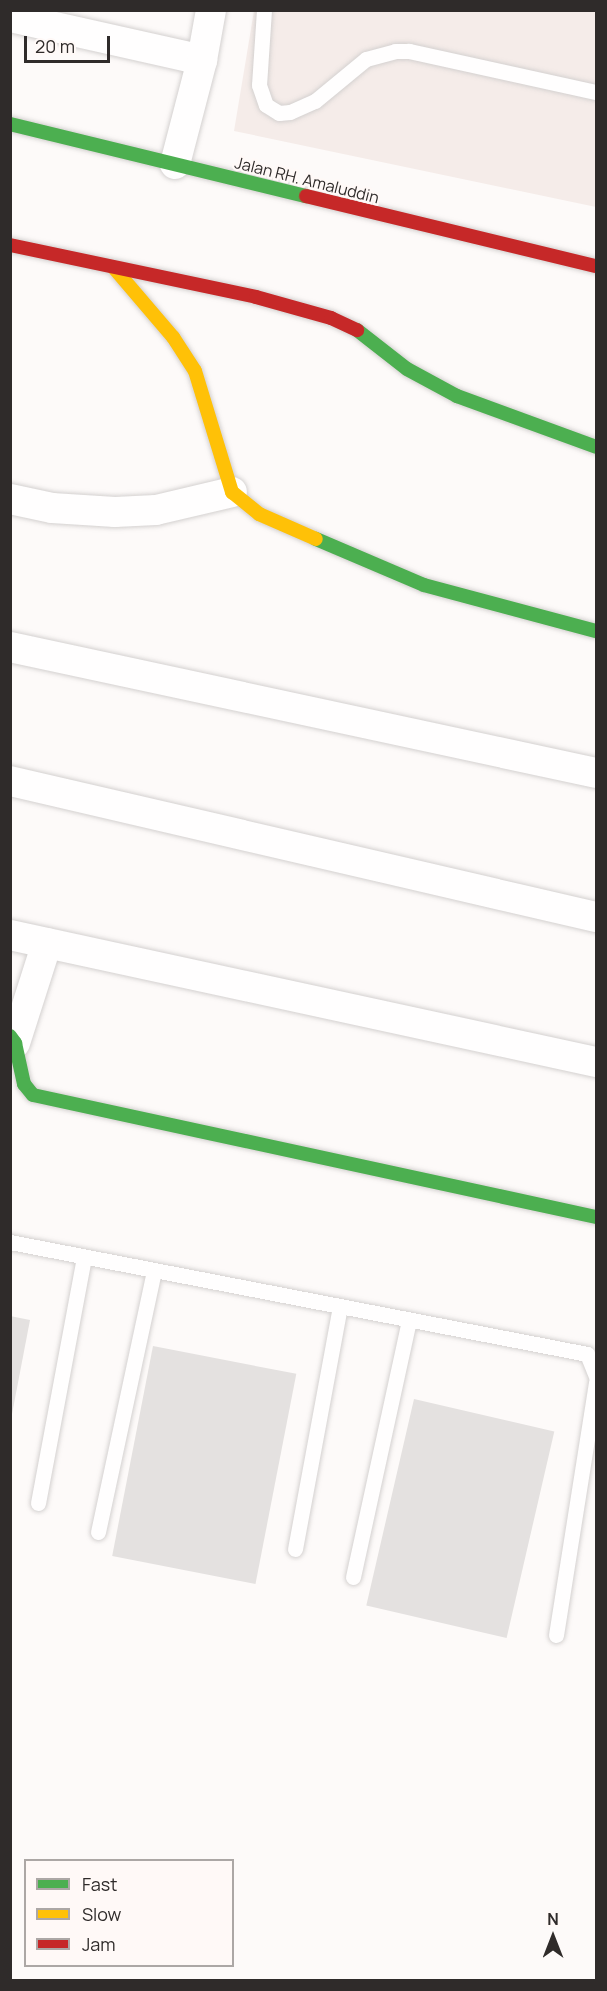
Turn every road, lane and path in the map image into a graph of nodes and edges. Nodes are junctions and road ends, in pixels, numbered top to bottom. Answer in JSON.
{"nodes":[{"id":1,"x":211,"y":10,"type":"edge"},
{"id":2,"x":264,"y":10,"type":"edge"},
{"id":3,"x":10,"y":17,"type":"edge"},
{"id":4,"x":202,"y":60,"type":"junction"},
{"id":5,"x":597,"y":92,"type":"edge"},
{"id":6,"x":10,"y":124,"type":"edge"},
{"id":7,"x":175,"y":164,"type":"junction"},
{"id":8,"x":10,"y":245,"type":"edge"},
{"id":9,"x":597,"y":266,"type":"edge"},
{"id":10,"x":114,"y":268,"type":"junction"},
{"id":11,"x":597,"y":447,"type":"edge"},
{"id":12,"x":232,"y":492,"type":"junction"},
{"id":13,"x":10,"y":499,"type":"edge"},
{"id":14,"x":597,"y":631,"type":"edge"},
{"id":15,"x":10,"y":647,"type":"edge"},
{"id":16,"x":597,"y":773,"type":"edge"},
{"id":17,"x":10,"y":781,"type":"edge"},
{"id":18,"x":597,"y":917,"type":"edge"},
{"id":19,"x":10,"y":935,"type":"edge"},
{"id":20,"x":47,"y":943,"type":"junction"},
{"id":21,"x":13,"y":1039,"type":"edge"},
{"id":22,"x":597,"y":1062,"type":"edge"},
{"id":23,"x":597,"y":1216,"type":"edge"},
{"id":24,"x":10,"y":1242,"type":"edge"},
{"id":25,"x":84,"y":1257,"type":"junction"},
{"id":26,"x":153,"y":1271,"type":"junction"},
{"id":27,"x":340,"y":1306,"type":"junction"},
{"id":28,"x":409,"y":1320,"type":"junction"},
{"id":29,"x":597,"y":1376,"type":"edge"},
{"id":30,"x":597,"y":1382,"type":"edge"},
{"id":31,"x":38,"y":1503,"type":"dead end"},
{"id":32,"x":98,"y":1532,"type":"dead end"},
{"id":33,"x":295,"y":1549,"type":"dead end"},
{"id":34,"x":353,"y":1577,"type":"dead end"},
{"id":35,"x":556,"y":1635,"type":"dead end"}],
"edges":[{"from":1,"to":4,"type":"street"},
{"from":2,"to":5,"type":"lane"},
{"from":3,"to":4,"type":"street"},
{"from":4,"to":7,"type":"street"},
{"from":6,"to":7,"type":"street","name":"Jalan RH. Amaluddin"},
{"from":7,"to":9,"type":"street","name":"Jalan RH. Amaluddin"},
{"from":8,"to":10,"type":"street"},
{"from":10,"to":11,"type":"street"},
{"from":10,"to":12,"type":"street"},
{"from":12,"to":13,"type":"street"},
{"from":12,"to":14,"type":"street"},
{"from":15,"to":16,"type":"street"},
{"from":17,"to":18,"type":"street"},
{"from":19,"to":20,"type":"street"},
{"from":20,"to":21,"type":"street"},
{"from":20,"to":22,"type":"street"},
{"from":21,"to":23,"type":"street"},
{"from":24,"to":25,"type":"lane"},
{"from":25,"to":26,"type":"lane"},
{"from":25,"to":31,"type":"lane"},
{"from":26,"to":27,"type":"lane"},
{"from":26,"to":32,"type":"lane"},
{"from":27,"to":28,"type":"lane"},
{"from":27,"to":33,"type":"lane"},
{"from":28,"to":29,"type":"lane"},
{"from":28,"to":34,"type":"lane"},
{"from":30,"to":35,"type":"lane"}]}
